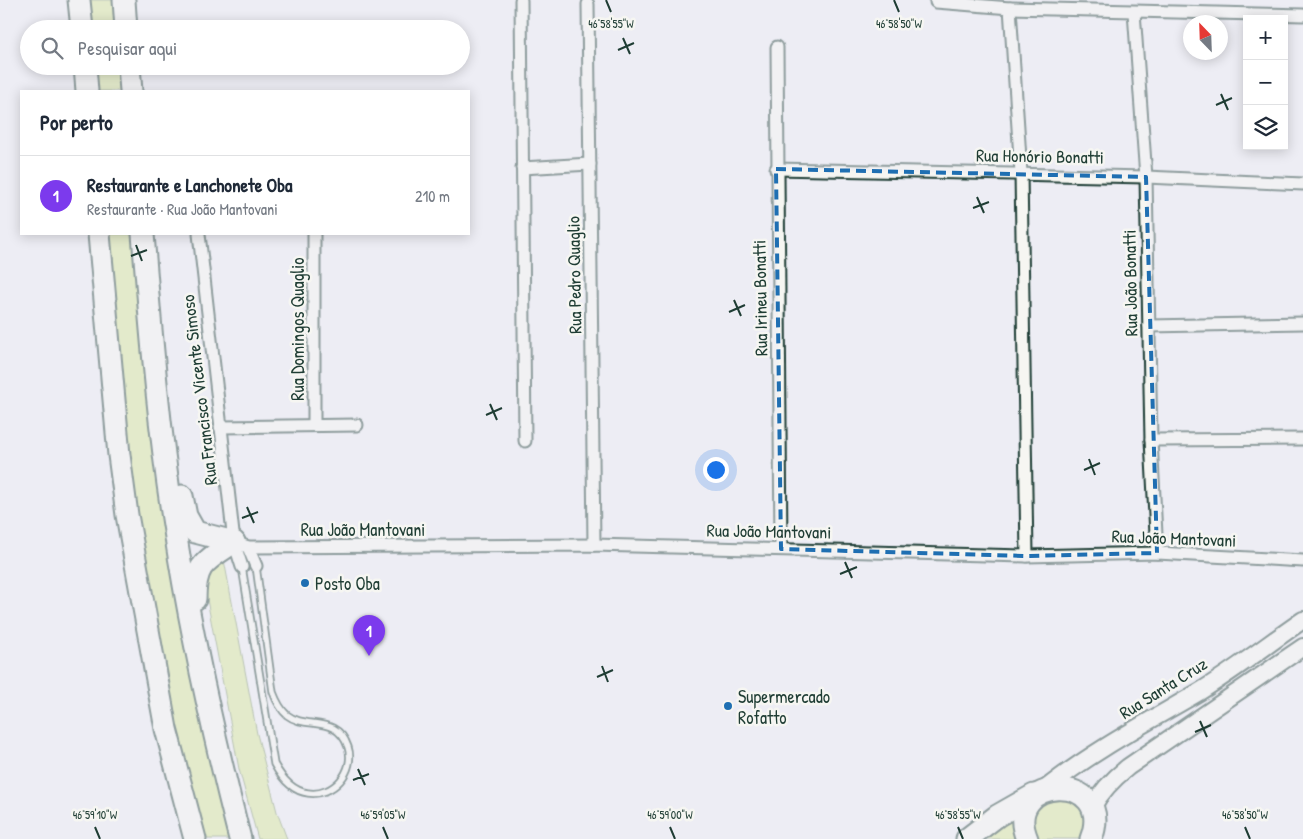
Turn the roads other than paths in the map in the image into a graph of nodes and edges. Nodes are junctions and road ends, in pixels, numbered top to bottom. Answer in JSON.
{"nodes":[{"id":1,"x":79,"y":0,"type":"edge"},
{"id":2,"x":124,"y":0,"type":"edge"},
{"id":3,"x":521,"y":0,"type":"edge"},
{"id":4,"x":936,"y":2,"type":"dead end"},
{"id":5,"x":588,"y":4,"type":"dead end"},
{"id":6,"x":1010,"y":8,"type":"junction"},
{"id":7,"x":1134,"y":12,"type":"junction"},
{"id":8,"x":1303,"y":15,"type":"edge"},
{"id":9,"x":81,"y":20,"type":"edge"},
{"id":10,"x":125,"y":20,"type":"edge"},
{"id":11,"x":777,"y":47,"type":"dead end"},
{"id":12,"x":86,"y":75,"type":"edge"},
{"id":13,"x":130,"y":75,"type":"edge"},
{"id":14,"x":87,"y":90,"type":"edge"},
{"id":15,"x":131,"y":90,"type":"edge"},
{"id":16,"x":590,"y":164,"type":"junction"},
{"id":17,"x":522,"y":168,"type":"junction"},
{"id":18,"x":776,"y":169,"type":"junction"},
{"id":19,"x":1022,"y":173,"type":"junction"},
{"id":20,"x":1146,"y":177,"type":"junction"},
{"id":21,"x":1303,"y":184,"type":"edge"},
{"id":22,"x":99,"y":235,"type":"edge"},
{"id":23,"x":143,"y":235,"type":"edge"},
{"id":24,"x":199,"y":235,"type":"edge"},
{"id":25,"x":314,"y":235,"type":"edge"},
{"id":26,"x":1303,"y":322,"type":"edge"},
{"id":27,"x":1149,"y":326,"type":"junction"},
{"id":28,"x":314,"y":425,"type":"junction"},
{"id":29,"x":357,"y":425,"type":"dead end"},
{"id":30,"x":162,"y":427,"type":"junction"},
{"id":31,"x":220,"y":428,"type":"junction"},
{"id":32,"x":1303,"y":439,"type":"edge"},
{"id":33,"x":1151,"y":440,"type":"junction"},
{"id":34,"x":525,"y":441,"type":"dead end"},
{"id":35,"x":241,"y":544,"type":"junction"},
{"id":36,"x":594,"y":545,"type":"junction"},
{"id":37,"x":781,"y":549,"type":"junction"},
{"id":38,"x":1157,"y":553,"type":"junction"},
{"id":39,"x":1027,"y":556,"type":"junction"},
{"id":40,"x":1303,"y":562,"type":"edge"},
{"id":41,"x":256,"y":566,"type":"joint"},
{"id":42,"x":242,"y":567,"type":"joint"},
{"id":43,"x":1303,"y":620,"type":"edge"},
{"id":44,"x":194,"y":637,"type":"junction"},
{"id":45,"x":1271,"y":642,"type":"junction"},
{"id":46,"x":1303,"y":647,"type":"edge"},
{"id":47,"x":1284,"y":660,"type":"junction"},
{"id":48,"x":166,"y":729,"type":"junction"},
{"id":49,"x":224,"y":777,"type":"junction"},
{"id":50,"x":1044,"y":790,"type":"junction"},
{"id":51,"x":1092,"y":808,"type":"junction"},
{"id":52,"x":188,"y":839,"type":"edge"},
{"id":53,"x":195,"y":839,"type":"edge"},
{"id":54,"x":240,"y":839,"type":"edge"},
{"id":55,"x":246,"y":839,"type":"edge"},
{"id":56,"x":967,"y":839,"type":"edge"},
{"id":57,"x":1027,"y":839,"type":"edge"},
{"id":58,"x":1091,"y":839,"type":"edge"}],
"edges":[{"from":1,"to":9,"type":"highway"},
{"from":2,"to":10,"type":"highway"},
{"from":3,"to":17,"type":"street"},
{"from":4,"to":6,"type":"street"},
{"from":5,"to":16,"type":"street","name":"Rua Pedro Quaglio"},
{"from":6,"to":7,"type":"street"},
{"from":6,"to":19,"type":"street"},
{"from":7,"to":8,"type":"street"},
{"from":7,"to":20,"type":"street","name":"Rua João Bonatti"},
{"from":11,"to":18,"type":"street","name":"Rua Irineu Bonatti"},
{"from":12,"to":14,"type":"highway"},
{"from":13,"to":15,"type":"highway"},
{"from":16,"to":17,"type":"street"},
{"from":16,"to":36,"type":"street","name":"Rua Pedro Quaglio"},
{"from":17,"to":34,"type":"street"},
{"from":18,"to":19,"type":"street","name":"Rua Honório Bonatti"},
{"from":18,"to":37,"type":"street","name":"Rua Irineu Bonatti"},
{"from":19,"to":20,"type":"street","name":"Rua Honório Bonatti"},
{"from":19,"to":39,"type":"street"},
{"from":20,"to":21,"type":"street","name":"Rua Honório Bonatti"},
{"from":20,"to":27,"type":"street","name":"Rua João Bonatti"},
{"from":22,"to":48,"type":"highway"},
{"from":23,"to":30,"type":"highway"},
{"from":24,"to":31,"type":"street","name":"Rua Francisco Vicente Simoso"},
{"from":25,"to":28,"type":"street","name":"Rua Domingos Quaglio"},
{"from":26,"to":27,"type":"street"},
{"from":27,"to":33,"type":"street","name":"Rua João Bonatti"},
{"from":28,"to":29,"type":"street"},
{"from":28,"to":31,"type":"street"},
{"from":30,"to":35,"type":"highway"},
{"from":30,"to":44,"type":"highway"},
{"from":31,"to":35,"type":"street","name":"Rua Francisco Vicente Simoso"},
{"from":32,"to":33,"type":"street"},
{"from":33,"to":38,"type":"street","name":"Rua João Bonatti"},
{"from":35,"to":36,"type":"street","name":"Rua João Mantovani"},
{"from":35,"to":41,"type":"street"},
{"from":35,"to":42,"type":"street"},
{"from":35,"to":44,"type":"highway"},
{"from":36,"to":37,"type":"street","name":"Rua João Mantovani"},
{"from":37,"to":39,"type":"street","name":"Rua João Mantovani"},
{"from":38,"to":39,"type":"street","name":"Rua João Mantovani"},
{"from":38,"to":40,"type":"street","name":"Rua João Mantovani"},
{"from":41,"to":42,"type":"lane"},
{"from":43,"to":45,"type":"main road","name":"Rua Santa Cruz"},
{"from":44,"to":49,"type":"highway"},
{"from":45,"to":47,"type":"main road"},
{"from":45,"to":50,"type":"main road","name":"Rua Santa Cruz"},
{"from":46,"to":47,"type":"main road"},
{"from":47,"to":51,"type":"main road"},
{"from":48,"to":52,"type":"highway"},
{"from":48,"to":53,"type":"highway"},
{"from":49,"to":54,"type":"highway"},
{"from":49,"to":55,"type":"highway"},
{"from":50,"to":51,"type":"highway"},
{"from":50,"to":56,"type":"highway"},
{"from":50,"to":57,"type":"highway"},
{"from":51,"to":58,"type":"highway"}]}
